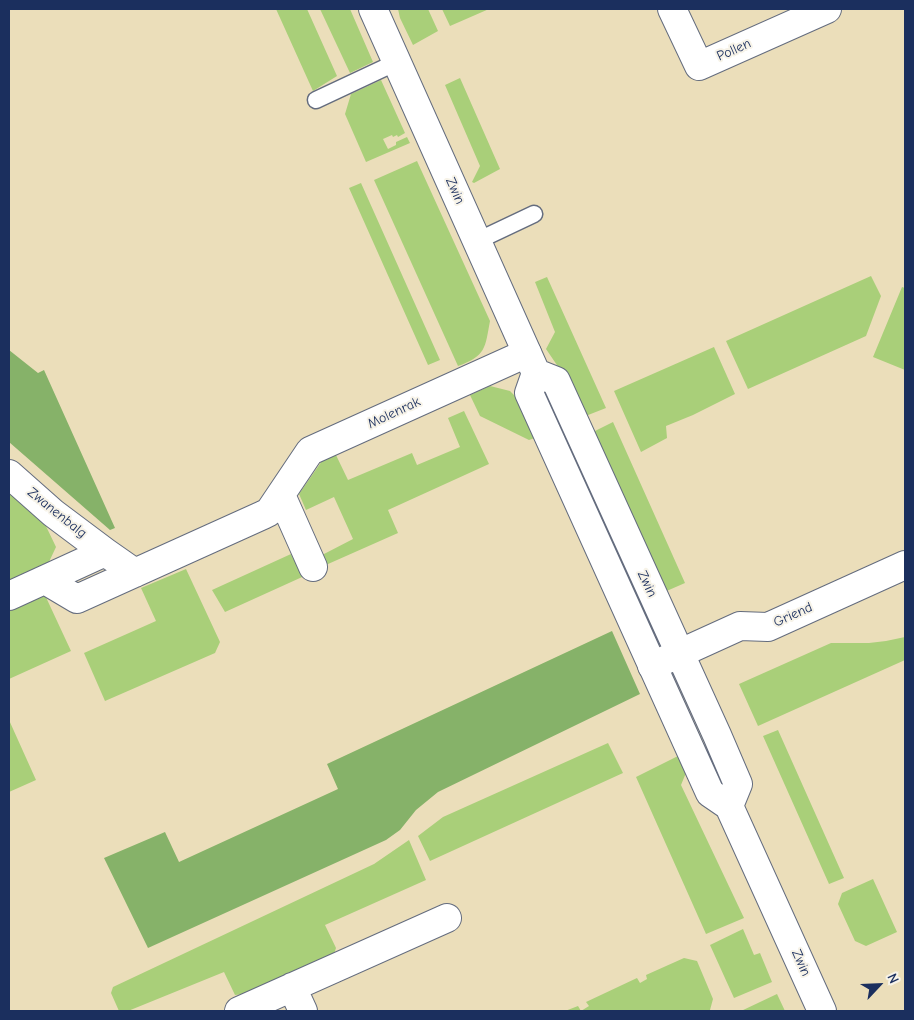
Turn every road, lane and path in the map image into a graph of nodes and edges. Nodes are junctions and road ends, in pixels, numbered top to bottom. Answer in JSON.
{"nodes":[{"id":1,"x":373,"y":9,"type":"edge"},
{"id":2,"x":672,"y":9,"type":"edge"},
{"id":3,"x":827,"y":9,"type":"edge"},
{"id":4,"x":397,"y":62,"type":"junction"},
{"id":5,"x":316,"y":100,"type":"dead end"},
{"id":6,"x":534,"y":214,"type":"dead end"},
{"id":7,"x":477,"y":241,"type":"junction"},
{"id":8,"x":532,"y":363,"type":"junction"},
{"id":9,"x":9,"y":474,"type":"edge"},
{"id":10,"x":281,"y":495,"type":"junction"},
{"id":11,"x":105,"y":552,"type":"junction"},
{"id":12,"x":905,"y":564,"type":"edge"},
{"id":13,"x":313,"y":567,"type":"dead end"},
{"id":14,"x":135,"y":573,"type":"junction"},
{"id":15,"x":45,"y":580,"type":"junction"},
{"id":16,"x":9,"y":596,"type":"edge"},
{"id":17,"x":680,"y":654,"type":"junction"},
{"id":18,"x":652,"y":666,"type":"junction"},
{"id":19,"x":730,"y":806,"type":"junction"},
{"id":20,"x":447,"y":918,"type":"dead end"},
{"id":21,"x":298,"y":999,"type":"edge"},
{"id":22,"x":239,"y":1011,"type":"edge"},
{"id":23,"x":822,"y":1011,"type":"edge"}],
"edges":[{"from":1,"to":4,"type":"street","name":"Zwin"},
{"from":2,"to":3,"type":"street","name":"Pollen"},
{"from":4,"to":5,"type":"lane"},
{"from":4,"to":7,"type":"street","name":"Zwin"},
{"from":6,"to":7,"type":"lane"},
{"from":7,"to":8,"type":"street","name":"Zwin"},
{"from":8,"to":10,"type":"street","name":"Molenrak"},
{"from":8,"to":17,"type":"street","name":"Zwin"},
{"from":8,"to":18,"type":"street","name":"Zwin"},
{"from":9,"to":11,"type":"street","name":"Zwanenbalg"},
{"from":10,"to":13,"type":"street"},
{"from":10,"to":14,"type":"street","name":"Molenrak"},
{"from":11,"to":14,"type":"street"},
{"from":11,"to":15,"type":"street"},
{"from":12,"to":17,"type":"street","name":"Griend"},
{"from":14,"to":15,"type":"street","name":"Molenrak"},
{"from":15,"to":16,"type":"street"},
{"from":17,"to":18,"type":"street","name":"Griend"},
{"from":17,"to":19,"type":"street","name":"Zwin"},
{"from":18,"to":19,"type":"street","name":"Zwin"},
{"from":19,"to":23,"type":"street","name":"Zwin"},
{"from":20,"to":21,"type":"street"},
{"from":21,"to":22,"type":"street"}]}
